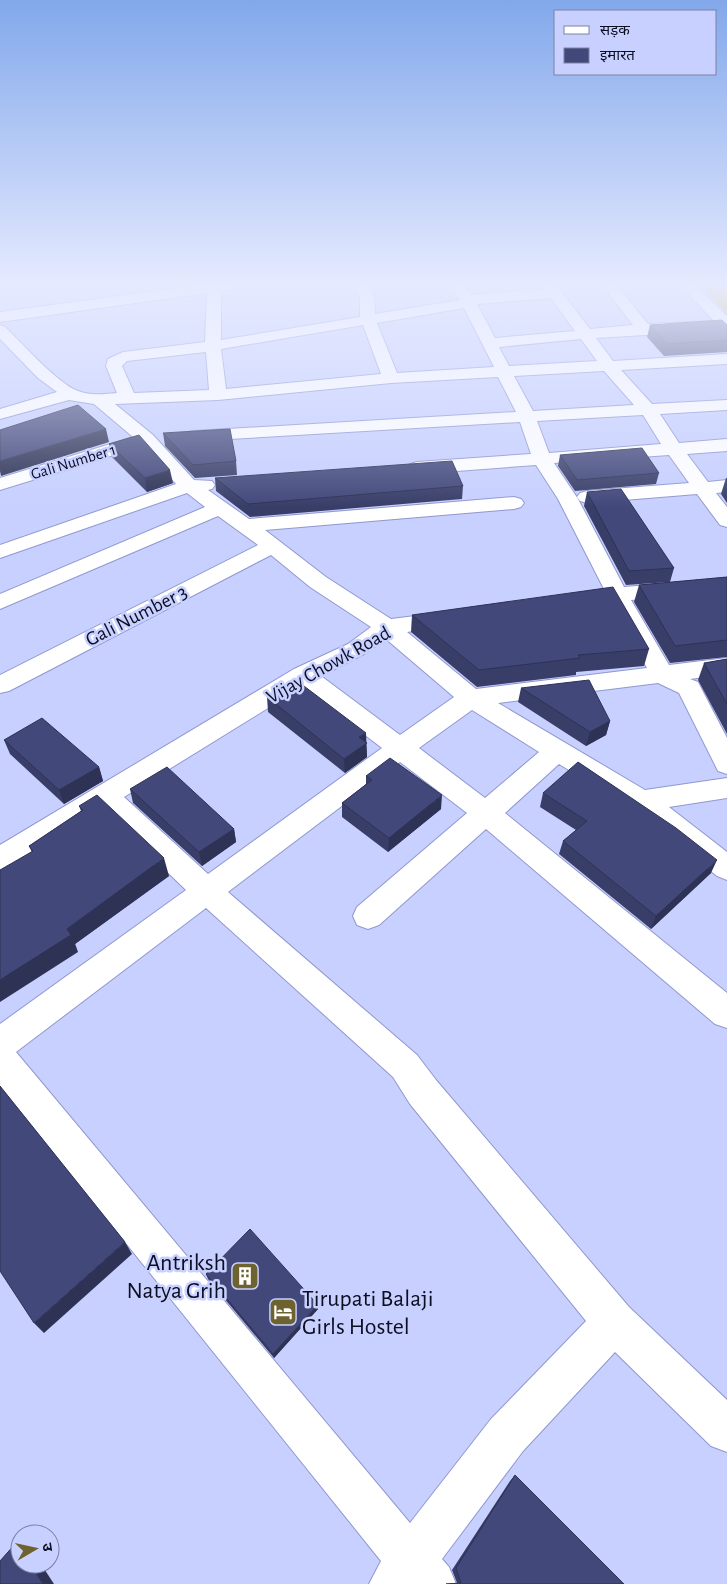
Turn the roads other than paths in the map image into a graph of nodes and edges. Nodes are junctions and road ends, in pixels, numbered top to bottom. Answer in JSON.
{"nodes":[{"id":1,"x":22,"y":359,"type":"edge"},
{"id":2,"x":118,"y":359,"type":"edge"},
{"id":3,"x":214,"y":359,"type":"edge"},
{"id":4,"x":383,"y":359,"type":"edge"},
{"id":5,"x":497,"y":359,"type":"edge"},
{"id":6,"x":604,"y":359,"type":"edge"},
{"id":7,"x":727,"y":359,"type":"edge"},
{"id":8,"x":609,"y":366,"type":"junction"},
{"id":9,"x":503,"y":372,"type":"junction"},
{"id":10,"x":391,"y":378,"type":"junction"},
{"id":11,"x":70,"y":394,"type":"junction"},
{"id":12,"x":218,"y":394,"type":"junction"},
{"id":13,"x":128,"y":398,"type":"junction"},
{"id":14,"x":98,"y":399,"type":"junction"},
{"id":15,"x":727,"y":404,"type":"edge"},
{"id":16,"x":648,"y":410,"type":"junction"},
{"id":17,"x":0,"y":414,"type":"edge"},
{"id":18,"x":527,"y":417,"type":"junction"},
{"id":19,"x":162,"y":438,"type":"junction"},
{"id":20,"x":727,"y":445,"type":"edge"},
{"id":21,"x":673,"y":448,"type":"junction"},
{"id":22,"x":542,"y":459,"type":"junction"},
{"id":23,"x":395,"y":470,"type":"edge"},
{"id":24,"x":0,"y":484,"type":"edge"},
{"id":25,"x":218,"y":484,"type":"edge"},
{"id":26,"x":188,"y":486,"type":"junction"},
{"id":27,"x":727,"y":486,"type":"edge"},
{"id":28,"x":704,"y":488,"type":"junction"},
{"id":29,"x":568,"y":499,"type":"junction"},
{"id":30,"x":514,"y":503,"type":"dead end"},
{"id":31,"x":219,"y":508,"type":"junction"},
{"id":32,"x":727,"y":521,"type":"edge"},
{"id":33,"x":244,"y":526,"type":"junction"},
{"id":34,"x":273,"y":546,"type":"junction"},
{"id":35,"x":0,"y":552,"type":"edge"},
{"id":36,"x":727,"y":586,"type":"edge"},
{"id":37,"x":617,"y":594,"type":"junction"},
{"id":38,"x":0,"y":602,"type":"edge"},
{"id":39,"x":559,"y":603,"type":"edge"},
{"id":40,"x":464,"y":616,"type":"edge"},
{"id":41,"x":388,"y":627,"type":"junction"},
{"id":42,"x":727,"y":666,"type":"edge"},
{"id":43,"x":303,"y":675,"type":"junction"},
{"id":44,"x":663,"y":675,"type":"junction"},
{"id":45,"x":0,"y":685,"type":"edge"},
{"id":46,"x":471,"y":698,"type":"junction"},
{"id":47,"x":399,"y":749,"type":"junction"},
{"id":48,"x":558,"y":750,"type":"junction"},
{"id":49,"x":727,"y":764,"type":"edge"},
{"id":50,"x":727,"y":788,"type":"edge"},
{"id":51,"x":105,"y":795,"type":"junction"},
{"id":52,"x":640,"y":801,"type":"junction"},
{"id":53,"x":486,"y":812,"type":"junction"},
{"id":54,"x":0,"y":859,"type":"edge"},
{"id":55,"x":727,"y":868,"type":"edge"},
{"id":56,"x":207,"y":891,"type":"junction"},
{"id":57,"x":368,"y":916,"type":"dead end"},
{"id":58,"x":727,"y":1013,"type":"edge"},
{"id":59,"x":0,"y":1044,"type":"edge"},
{"id":60,"x":0,"y":1059,"type":"edge"},
{"id":61,"x":614,"y":1322,"type":"junction"},
{"id":62,"x":727,"y":1430,"type":"edge"},
{"id":63,"x":412,"y":1576,"type":"edge"}],
"edges":[{"from":1,"to":11,"type":"street"},
{"from":2,"to":13,"type":"street"},
{"from":3,"to":12,"type":"street"},
{"from":4,"to":10,"type":"street"},
{"from":5,"to":9,"type":"street"},
{"from":6,"to":8,"type":"street"},
{"from":7,"to":8,"type":"street"},
{"from":8,"to":9,"type":"street"},
{"from":8,"to":16,"type":"street"},
{"from":9,"to":10,"type":"street"},
{"from":9,"to":18,"type":"street"},
{"from":10,"to":12,"type":"street"},
{"from":11,"to":14,"type":"street"},
{"from":11,"to":17,"type":"street"},
{"from":12,"to":13,"type":"street"},
{"from":13,"to":14,"type":"street"},
{"from":14,"to":19,"type":"street"},
{"from":15,"to":16,"type":"street","name":"Gali Number 1"},
{"from":16,"to":18,"type":"street","name":"Gali Number 1"},
{"from":16,"to":21,"type":"street"},
{"from":18,"to":19,"type":"street","name":"Gali Number 1"},
{"from":18,"to":22,"type":"street"},
{"from":19,"to":24,"type":"street","name":"Gali Number 1"},
{"from":19,"to":26,"type":"street"},
{"from":20,"to":21,"type":"street"},
{"from":21,"to":22,"type":"street"},
{"from":21,"to":28,"type":"street"},
{"from":22,"to":23,"type":"street"},
{"from":22,"to":29,"type":"street"},
{"from":25,"to":26,"type":"street"},
{"from":26,"to":31,"type":"street"},
{"from":26,"to":35,"type":"street"},
{"from":27,"to":28,"type":"street"},
{"from":28,"to":29,"type":"street"},
{"from":28,"to":32,"type":"street"},
{"from":29,"to":37,"type":"street"},
{"from":30,"to":33,"type":"street"},
{"from":31,"to":33,"type":"street"},
{"from":31,"to":38,"type":"street"},
{"from":33,"to":34,"type":"street"},
{"from":34,"to":41,"type":"street"},
{"from":34,"to":45,"type":"street","name":"Gali Number 3"},
{"from":36,"to":37,"type":"street"},
{"from":37,"to":39,"type":"street"},
{"from":37,"to":44,"type":"street"},
{"from":40,"to":41,"type":"street","name":"Vijay Chowk Road"},
{"from":41,"to":43,"type":"street","name":"Vijay Chowk Road"},
{"from":41,"to":46,"type":"street"},
{"from":42,"to":44,"type":"street"},
{"from":43,"to":47,"type":"street"},
{"from":43,"to":51,"type":"street","name":"Vijay Chowk Road"},
{"from":44,"to":46,"type":"street"},
{"from":44,"to":49,"type":"street"},
{"from":46,"to":47,"type":"street"},
{"from":46,"to":48,"type":"street"},
{"from":47,"to":53,"type":"street"},
{"from":47,"to":56,"type":"street"},
{"from":48,"to":52,"type":"street"},
{"from":48,"to":53,"type":"street"},
{"from":50,"to":52,"type":"street"},
{"from":51,"to":54,"type":"street","name":"Vijay Chowk Road"},
{"from":51,"to":56,"type":"street"},
{"from":52,"to":55,"type":"street"},
{"from":53,"to":57,"type":"street"},
{"from":53,"to":58,"type":"street"},
{"from":56,"to":59,"type":"street"},
{"from":56,"to":61,"type":"street"},
{"from":60,"to":63,"type":"street"},
{"from":61,"to":62,"type":"street"},
{"from":61,"to":63,"type":"street"}]}
